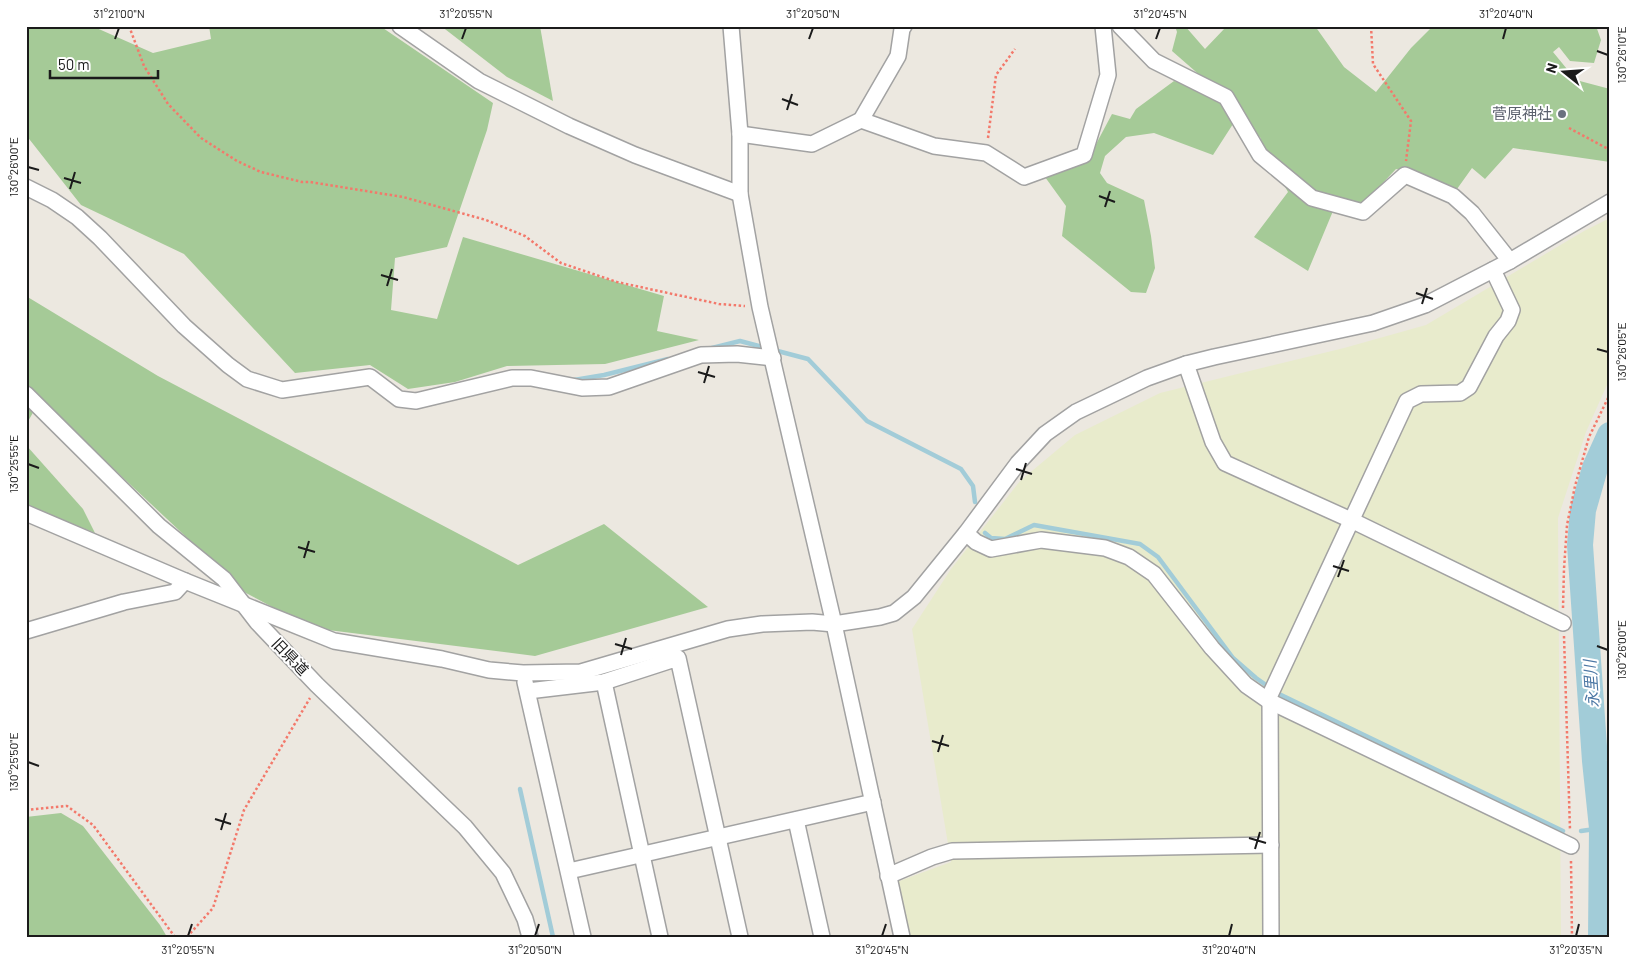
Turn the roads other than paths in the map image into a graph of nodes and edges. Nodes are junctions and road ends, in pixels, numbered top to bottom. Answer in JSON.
{"nodes":[{"id":1,"x":400,"y":26,"type":"edge"},
{"id":2,"x":731,"y":26,"type":"edge"},
{"id":3,"x":904,"y":26,"type":"edge"},
{"id":4,"x":1103,"y":26,"type":"edge"},
{"id":5,"x":1120,"y":26,"type":"edge"},
{"id":6,"x":861,"y":120,"type":"junction"},
{"id":7,"x":740,"y":134,"type":"junction"},
{"id":8,"x":26,"y":187,"type":"edge"},
{"id":9,"x":740,"y":194,"type":"junction"},
{"id":10,"x":1610,"y":202,"type":"edge"},
{"id":11,"x":1510,"y":261,"type":"junction"},
{"id":12,"x":1493,"y":270,"type":"junction"},
{"id":13,"x":771,"y":351,"type":"junction"},
{"id":14,"x":1186,"y":364,"type":"junction"},
{"id":15,"x":26,"y":394,"type":"edge"},
{"id":16,"x":26,"y":513,"type":"edge"},
{"id":17,"x":1351,"y":520,"type":"junction"},
{"id":18,"x":966,"y":533,"type":"junction"},
{"id":19,"x":185,"y":581,"type":"junction"},
{"id":20,"x":242,"y":603,"type":"junction"},
{"id":21,"x":1563,"y":623,"type":"road end"},
{"id":22,"x":834,"y":624,"type":"junction"},
{"id":23,"x":26,"y":631,"type":"edge"},
{"id":24,"x":523,"y":673,"type":"junction"},
{"id":25,"x":604,"y":682,"type":"junction"},
{"id":26,"x":528,"y":691,"type":"junction"},
{"id":27,"x":1271,"y":694,"type":"junction"},
{"id":28,"x":873,"y":802,"type":"junction"},
{"id":29,"x":796,"y":820,"type":"junction"},
{"id":30,"x":718,"y":837,"type":"junction"},
{"id":31,"x":1271,"y":845,"type":"junction"},
{"id":32,"x":1571,"y":846,"type":"road end"},
{"id":33,"x":642,"y":854,"type":"junction"},
{"id":34,"x":568,"y":871,"type":"junction"},
{"id":35,"x":888,"y":876,"type":"junction"},
{"id":36,"x":530,"y":937,"type":"edge"},
{"id":37,"x":583,"y":937,"type":"edge"},
{"id":38,"x":660,"y":937,"type":"edge"},
{"id":39,"x":740,"y":937,"type":"edge"},
{"id":40,"x":822,"y":937,"type":"edge"},
{"id":41,"x":902,"y":937,"type":"edge"},
{"id":42,"x":1271,"y":937,"type":"edge"}],
"edges":[{"from":1,"to":9,"type":"street"},
{"from":2,"to":7,"type":"street"},
{"from":3,"to":6,"type":"street"},
{"from":4,"to":6,"type":"street"},
{"from":5,"to":11,"type":"street"},
{"from":6,"to":7,"type":"street"},
{"from":7,"to":9,"type":"street"},
{"from":8,"to":13,"type":"street"},
{"from":9,"to":13,"type":"street"},
{"from":10,"to":11,"type":"street"},
{"from":11,"to":12,"type":"street"},
{"from":12,"to":14,"type":"street"},
{"from":12,"to":17,"type":"street"},
{"from":13,"to":22,"type":"street"},
{"from":14,"to":17,"type":"street"},
{"from":14,"to":18,"type":"street"},
{"from":15,"to":20,"type":"street","name":"旧県道"},
{"from":16,"to":19,"type":"street"},
{"from":17,"to":21,"type":"street"},
{"from":17,"to":27,"type":"street"},
{"from":18,"to":22,"type":"street"},
{"from":18,"to":27,"type":"street"},
{"from":19,"to":20,"type":"street"},
{"from":19,"to":23,"type":"street"},
{"from":20,"to":24,"type":"street"},
{"from":20,"to":36,"type":"street","name":"旧県道"},
{"from":22,"to":24,"type":"street"},
{"from":22,"to":28,"type":"street"},
{"from":24,"to":26,"type":"street"},
{"from":25,"to":26,"type":"street"},
{"from":25,"to":30,"type":"street"},
{"from":25,"to":33,"type":"street"},
{"from":26,"to":34,"type":"street"},
{"from":27,"to":31,"type":"street"},
{"from":27,"to":32,"type":"street"},
{"from":28,"to":29,"type":"street"},
{"from":28,"to":35,"type":"street"},
{"from":29,"to":30,"type":"street"},
{"from":29,"to":40,"type":"street"},
{"from":30,"to":33,"type":"street"},
{"from":30,"to":39,"type":"street"},
{"from":31,"to":35,"type":"street"},
{"from":31,"to":42,"type":"street"},
{"from":33,"to":34,"type":"street"},
{"from":33,"to":38,"type":"street"},
{"from":34,"to":37,"type":"street"},
{"from":35,"to":41,"type":"street"}]}
